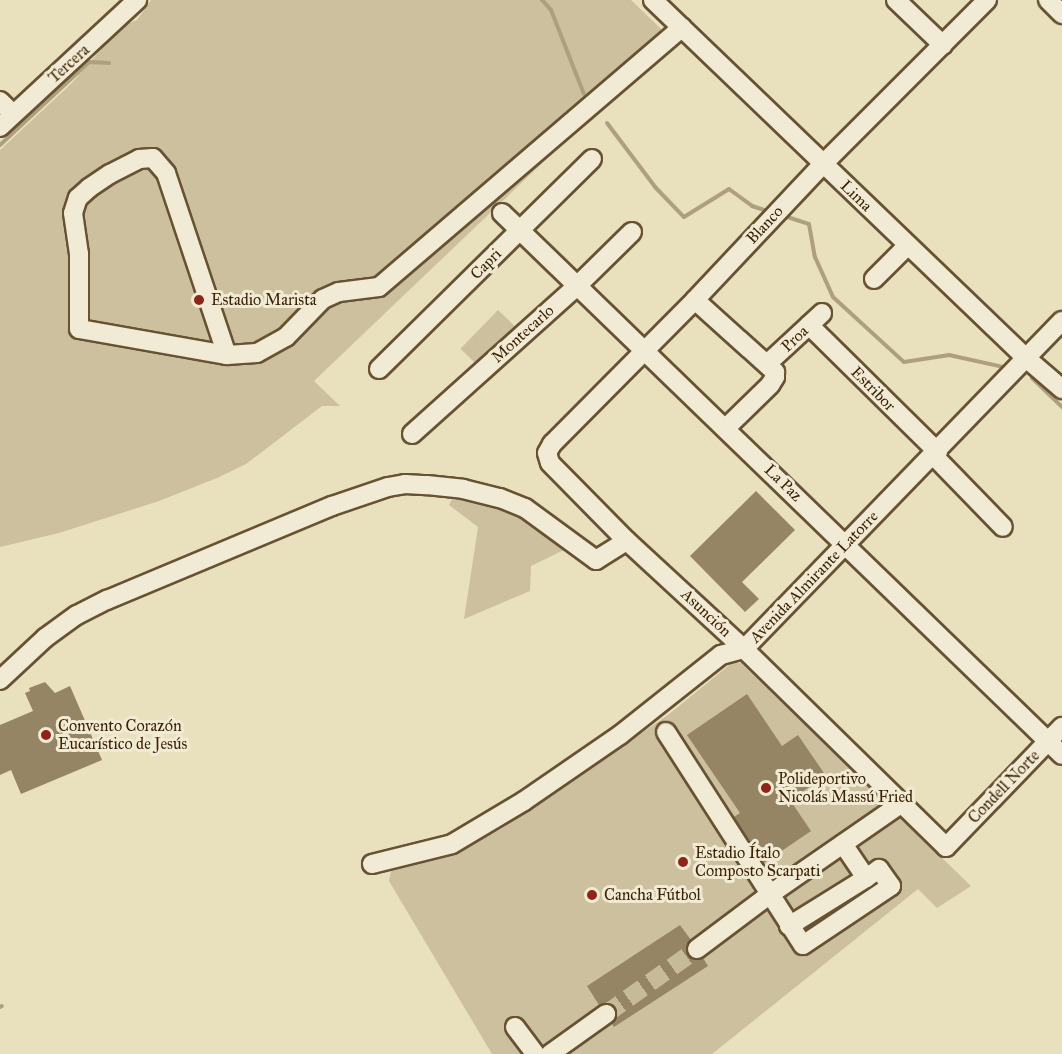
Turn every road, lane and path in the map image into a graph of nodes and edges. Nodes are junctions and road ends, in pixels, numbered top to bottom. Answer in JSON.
{"nodes":[{"id":1,"x":137,"y":0,"type":"edge"},
{"id":2,"x":653,"y":0,"type":"edge"},
{"id":3,"x":896,"y":0,"type":"edge"},
{"id":4,"x":987,"y":0,"type":"edge"},
{"id":5,"x":1048,"y":0,"type":"edge"},
{"id":6,"x":1062,"y":14,"type":"edge"},
{"id":7,"x":682,"y":27,"type":"junction"},
{"id":8,"x":944,"y":45,"type":"junction"},
{"id":9,"x":0,"y":101,"type":"edge"},
{"id":10,"x":6,"y":121,"type":"edge"},
{"id":11,"x":591,"y":159,"type":"dead end"},
{"id":12,"x":823,"y":164,"type":"junction"},
{"id":13,"x":502,"y":213,"type":"dead end"},
{"id":14,"x":520,"y":230,"type":"junction"},
{"id":15,"x":632,"y":232,"type":"dead end"},
{"id":16,"x":908,"y":245,"type":"junction"},
{"id":17,"x":874,"y":279,"type":"dead end"},
{"id":18,"x":577,"y":286,"type":"junction"},
{"id":19,"x":695,"y":300,"type":"junction"},
{"id":20,"x":815,"y":319,"type":"joint"},
{"id":21,"x":1062,"y":321,"type":"edge"},
{"id":22,"x":645,"y":349,"type":"junction"},
{"id":23,"x":227,"y":355,"type":"junction"},
{"id":24,"x":1026,"y":358,"type":"junction"},
{"id":25,"x":379,"y":369,"type":"dead end"},
{"id":26,"x":771,"y":371,"type":"junction"},
{"id":27,"x":1062,"y":389,"type":"edge"},
{"id":28,"x":726,"y":428,"type":"junction"},
{"id":29,"x":412,"y":434,"type":"dead end"},
{"id":30,"x":547,"y":453,"type":"joint"},
{"id":31,"x":936,"y":454,"type":"junction"},
{"id":32,"x":1003,"y":527,"type":"dead end"},
{"id":33,"x":627,"y":541,"type":"junction"},
{"id":34,"x":846,"y":543,"type":"junction"},
{"id":35,"x":744,"y":649,"type":"junction"},
{"id":36,"x":0,"y":680,"type":"edge"},
{"id":37,"x":1062,"y":727,"type":"edge"},
{"id":38,"x":666,"y":732,"type":"dead end"},
{"id":39,"x":1048,"y":741,"type":"junction"},
{"id":40,"x":1062,"y":755,"type":"edge"},
{"id":41,"x":902,"y":803,"type":"junction"},
{"id":42,"x":843,"y":844,"type":"junction"},
{"id":43,"x":946,"y":847,"type":"joint"},
{"id":44,"x":372,"y":864,"type":"dead end"},
{"id":45,"x":866,"y":878,"type":"junction"},
{"id":46,"x":769,"y":895,"type":"junction"},
{"id":47,"x":789,"y":926,"type":"junction"},
{"id":48,"x":697,"y":949,"type":"tunnel mouth"},
{"id":49,"x":606,"y":1014,"type":"tunnel mouth"},
{"id":50,"x":515,"y":1027,"type":"dead end"},
{"id":51,"x":535,"y":1054,"type":"edge"},
{"id":52,"x":550,"y":1054,"type":"edge"}],
"edges":[{"from":1,"to":10,"type":"street","name":"Tercera"},
{"from":2,"to":7,"type":"street","name":"Lima"},
{"from":3,"to":8,"type":"street"},
{"from":4,"to":8,"type":"street","name":"Blanco"},
{"from":5,"to":6,"type":"street"},
{"from":7,"to":12,"type":"street","name":"Lima"},
{"from":7,"to":23,"type":"street"},
{"from":8,"to":12,"type":"street","name":"Blanco"},
{"from":9,"to":10,"type":"street"},
{"from":11,"to":14,"type":"street","name":"Capri"},
{"from":12,"to":16,"type":"street","name":"Lima"},
{"from":12,"to":19,"type":"street","name":"Blanco"},
{"from":13,"to":14,"type":"street","name":"La Paz"},
{"from":14,"to":18,"type":"street","name":"La Paz"},
{"from":14,"to":25,"type":"street","name":"Capri"},
{"from":15,"to":18,"type":"street","name":"Montecarlo"},
{"from":16,"to":17,"type":"street"},
{"from":16,"to":24,"type":"street","name":"Lima"},
{"from":18,"to":22,"type":"street","name":"La Paz"},
{"from":18,"to":29,"type":"street","name":"Montecarlo"},
{"from":19,"to":22,"type":"street","name":"Blanco"},
{"from":19,"to":26,"type":"street"},
{"from":20,"to":26,"type":"street","name":"Proa"},
{"from":20,"to":31,"type":"street","name":"Estribor"},
{"from":21,"to":24,"type":"street","name":"Avenida Almirante Latorre"},
{"from":22,"to":28,"type":"street","name":"La Paz"},
{"from":22,"to":30,"type":"street","name":"Blanco"},
{"from":23,"to":23,"type":"street"},
{"from":24,"to":27,"type":"street","name":"Lima"},
{"from":24,"to":31,"type":"street","name":"Avenida Almirante Latorre"},
{"from":26,"to":28,"type":"street","name":"Proa"},
{"from":28,"to":34,"type":"street","name":"La Paz"},
{"from":30,"to":33,"type":"street","name":"Asunción"},
{"from":31,"to":32,"type":"street","name":"Estribor"},
{"from":31,"to":34,"type":"street","name":"Avenida Almirante Latorre"},
{"from":33,"to":35,"type":"street","name":"Asunción"},
{"from":33,"to":36,"type":"street"},
{"from":34,"to":35,"type":"street","name":"Avenida Almirante Latorre"},
{"from":34,"to":39,"type":"street","name":"La Paz"},
{"from":35,"to":41,"type":"street","name":"Asunción"},
{"from":35,"to":44,"type":"street","name":"Avenida Almirante Latorre"},
{"from":37,"to":39,"type":"street","name":"Condell Norte"},
{"from":38,"to":46,"type":"street"},
{"from":39,"to":40,"type":"street","name":"La Paz"},
{"from":39,"to":43,"type":"street","name":"Condell Norte"},
{"from":41,"to":42,"type":"street"},
{"from":41,"to":43,"type":"street","name":"Asunción"},
{"from":42,"to":45,"type":"street"},
{"from":42,"to":46,"type":"street"},
{"from":45,"to":47,"type":"street"},
{"from":45,"to":47,"type":"street"},
{"from":46,"to":47,"type":"street"},
{"from":46,"to":48,"type":"street"},
{"from":49,"to":52,"type":"street"},
{"from":50,"to":51,"type":"street"}]}
